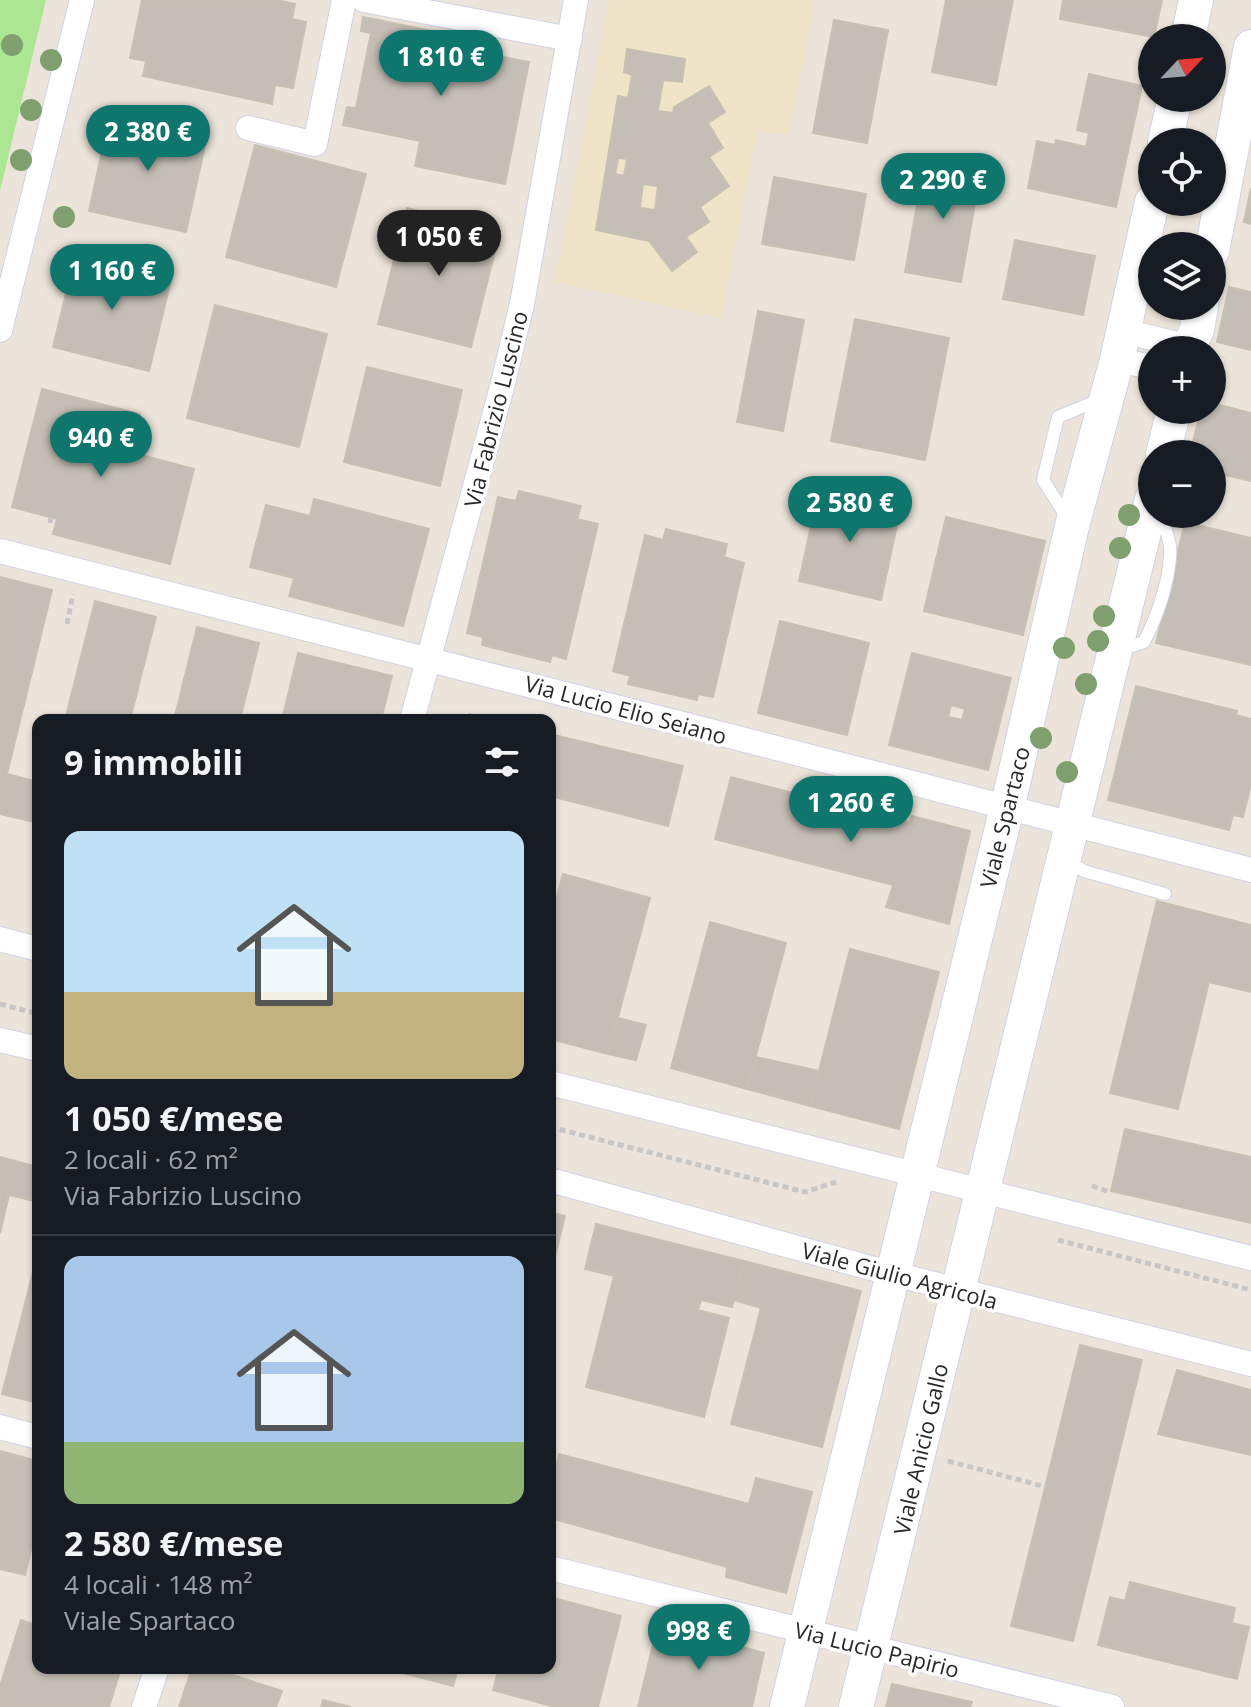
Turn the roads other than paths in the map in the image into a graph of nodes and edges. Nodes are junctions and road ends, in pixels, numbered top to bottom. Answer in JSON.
{"nodes":[{"id":1,"x":82,"y":0,"type":"edge"},
{"id":2,"x":344,"y":0,"type":"edge"},
{"id":3,"x":364,"y":0,"type":"edge"},
{"id":4,"x":576,"y":0,"type":"edge"},
{"id":5,"x":1196,"y":0,"type":"edge"},
{"id":6,"x":1191,"y":24,"type":"edge"},
{"id":7,"x":570,"y":39,"type":"junction"},
{"id":8,"x":1251,"y":47,"type":"edge"},
{"id":9,"x":248,"y":128,"type":"dead end"},
{"id":10,"x":1149,"y":216,"type":"edge"},
{"id":11,"x":1216,"y":232,"type":"edge"},
{"id":12,"x":0,"y":330,"type":"edge"},
{"id":13,"x":1120,"y":346,"type":"junction"},
{"id":14,"x":1138,"y":347,"type":"edge"},
{"id":15,"x":1138,"y":358,"type":"edge"},
{"id":16,"x":1145,"y":528,"type":"edge"},
{"id":17,"x":1166,"y":528,"type":"edge"},
{"id":18,"x":0,"y":551,"type":"edge"},
{"id":19,"x":1113,"y":651,"type":"junction"},
{"id":20,"x":427,"y":658,"type":"junction"},
{"id":21,"x":413,"y":714,"type":"edge"},
{"id":22,"x":1007,"y":808,"type":"junction"},
{"id":23,"x":1073,"y":824,"type":"junction"},
{"id":24,"x":1065,"y":859,"type":"junction"},
{"id":25,"x":1251,"y":870,"type":"edge"},
{"id":26,"x":1165,"y":894,"type":"dead end"},
{"id":27,"x":0,"y":939,"type":"edge"},
{"id":28,"x":32,"y":947,"type":"edge"},
{"id":29,"x":0,"y":1040,"type":"edge"},
{"id":30,"x":32,"y":1048,"type":"edge"},
{"id":31,"x":556,"y":1085,"type":"edge"},
{"id":32,"x":917,"y":1175,"type":"junction"},
{"id":33,"x":556,"y":1182,"type":"edge"},
{"id":34,"x":981,"y":1190,"type":"junction"},
{"id":35,"x":1251,"y":1258,"type":"edge"},
{"id":36,"x":894,"y":1273,"type":"junction"},
{"id":37,"x":958,"y":1290,"type":"junction"},
{"id":38,"x":1251,"y":1364,"type":"edge"},
{"id":39,"x":0,"y":1427,"type":"edge"},
{"id":40,"x":32,"y":1435,"type":"edge"},
{"id":41,"x":556,"y":1569,"type":"edge"},
{"id":42,"x":805,"y":1631,"type":"junction"},
{"id":43,"x":871,"y":1648,"type":"junction"},
{"id":44,"x":155,"y":1674,"type":"edge"},
{"id":45,"x":144,"y":1707,"type":"edge"},
{"id":46,"x":787,"y":1707,"type":"edge"},
{"id":47,"x":856,"y":1707,"type":"edge"},
{"id":48,"x":1112,"y":1707,"type":"edge"}],
"edges":[{"from":1,"to":12,"type":"street"},
{"from":2,"to":9,"type":"street"},
{"from":3,"to":7,"type":"street"},
{"from":4,"to":7,"type":"street","name":"Via Fabrizio Luscino"},
{"from":5,"to":6,"type":"street"},
{"from":7,"to":20,"type":"street","name":"Via Fabrizio Luscino"},
{"from":8,"to":11,"type":"street"},
{"from":10,"to":13,"type":"street","name":"Viale Spartaco"},
{"from":13,"to":14,"type":"street"},
{"from":13,"to":15,"type":"street"},
{"from":13,"to":22,"type":"street","name":"Viale Spartaco"},
{"from":16,"to":19,"type":"street"},
{"from":17,"to":19,"type":"lane"},
{"from":18,"to":20,"type":"street","name":"Via Lucio Elio Seiano"},
{"from":19,"to":23,"type":"street"},
{"from":20,"to":21,"type":"street","name":"Via Fabrizio Luscino"},
{"from":20,"to":22,"type":"street","name":"Via Lucio Elio Seiano"},
{"from":22,"to":23,"type":"street","name":"Via Lucio Elio Seiano"},
{"from":22,"to":32,"type":"street","name":"Viale Spartaco"},
{"from":23,"to":24,"type":"street"},
{"from":23,"to":25,"type":"street","name":"Via Lucio Elio Seiano"},
{"from":24,"to":26,"type":"lane"},
{"from":24,"to":34,"type":"street"},
{"from":27,"to":28,"type":"street"},
{"from":29,"to":30,"type":"street"},
{"from":31,"to":32,"type":"street"},
{"from":32,"to":34,"type":"street"},
{"from":32,"to":36,"type":"street","name":"Viale Spartaco"},
{"from":33,"to":36,"type":"street","name":"Viale Giulio Agricola"},
{"from":34,"to":35,"type":"street"},
{"from":34,"to":37,"type":"street","name":"Viale Anicio Gallo"},
{"from":36,"to":37,"type":"street","name":"Viale Giulio Agricola"},
{"from":36,"to":42,"type":"street"},
{"from":37,"to":38,"type":"street","name":"Viale Giulio Agricola"},
{"from":37,"to":43,"type":"street","name":"Viale Anicio Gallo"},
{"from":39,"to":40,"type":"street"},
{"from":41,"to":42,"type":"street","name":"Via Lucio Papirio"},
{"from":42,"to":43,"type":"street","name":"Via Lucio Papirio"},
{"from":42,"to":46,"type":"street"},
{"from":43,"to":47,"type":"street","name":"Viale Anicio Gallo"},
{"from":43,"to":48,"type":"street","name":"Via Lucio Papirio"},
{"from":44,"to":45,"type":"street"}]}
